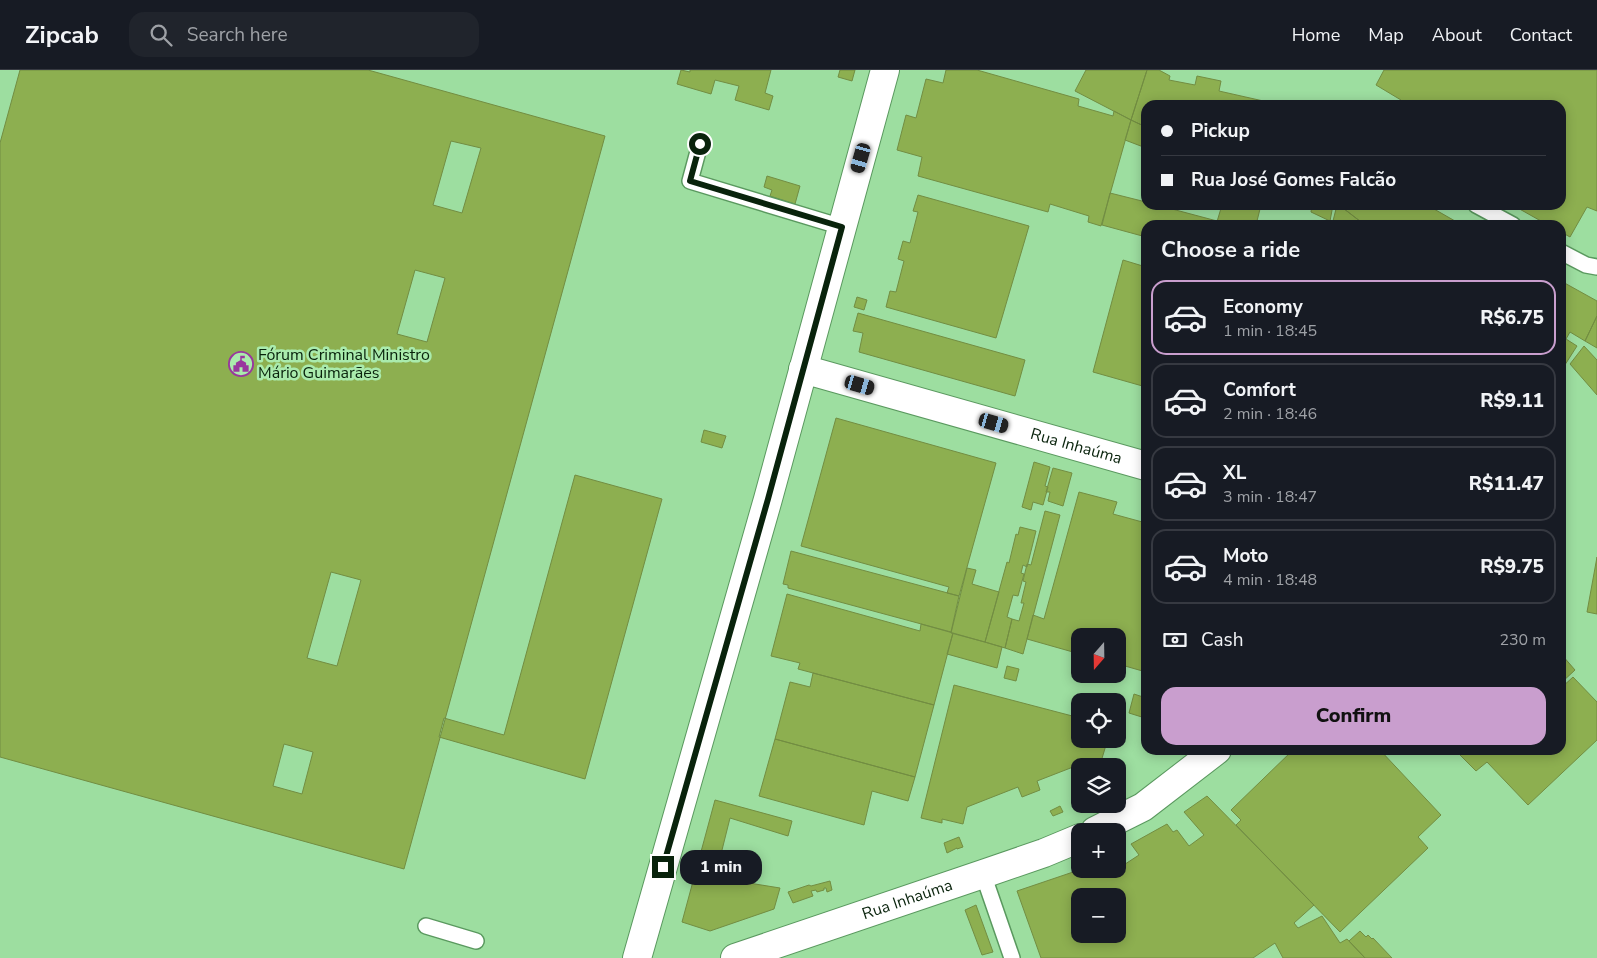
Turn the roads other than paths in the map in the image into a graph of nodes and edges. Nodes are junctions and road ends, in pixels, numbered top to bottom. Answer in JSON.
{"nodes":[{"id":1,"x":885,"y":70,"type":"edge"},
{"id":2,"x":700,"y":144,"type":"dead end"},
{"id":3,"x":1485,"y":210,"type":"edge"},
{"id":4,"x":1504,"y":220,"type":"edge"},
{"id":5,"x":842,"y":227,"type":"junction"},
{"id":6,"x":1566,"y":255,"type":"edge"},
{"id":7,"x":1597,"y":267,"type":"edge"},
{"id":8,"x":803,"y":369,"type":"junction"},
{"id":9,"x":1141,"y":465,"type":"edge"},
{"id":10,"x":1211,"y":755,"type":"edge"},
{"id":11,"x":1111,"y":823,"type":"edge"},
{"id":12,"x":1071,"y":842,"type":"edge"},
{"id":13,"x":983,"y":874,"type":"junction"},
{"id":14,"x":426,"y":926,"type":"dead end"},
{"id":15,"x":476,"y":941,"type":"dead end"},
{"id":16,"x":637,"y":958,"type":"edge"},
{"id":17,"x":735,"y":958,"type":"edge"},
{"id":18,"x":1012,"y":958,"type":"edge"}],
"edges":[{"from":1,"to":5,"type":"street"},
{"from":2,"to":5,"type":"lane"},
{"from":3,"to":4,"type":"lane"},
{"from":5,"to":8,"type":"street"},
{"from":6,"to":7,"type":"lane"},
{"from":8,"to":9,"type":"street","name":"Rua Inhaúma"},
{"from":8,"to":16,"type":"street"},
{"from":10,"to":11,"type":"street"},
{"from":12,"to":13,"type":"street","name":"Rua Inhaúma"},
{"from":13,"to":17,"type":"street","name":"Rua Inhaúma"},
{"from":13,"to":18,"type":"lane"},
{"from":14,"to":15,"type":"lane"}]}
